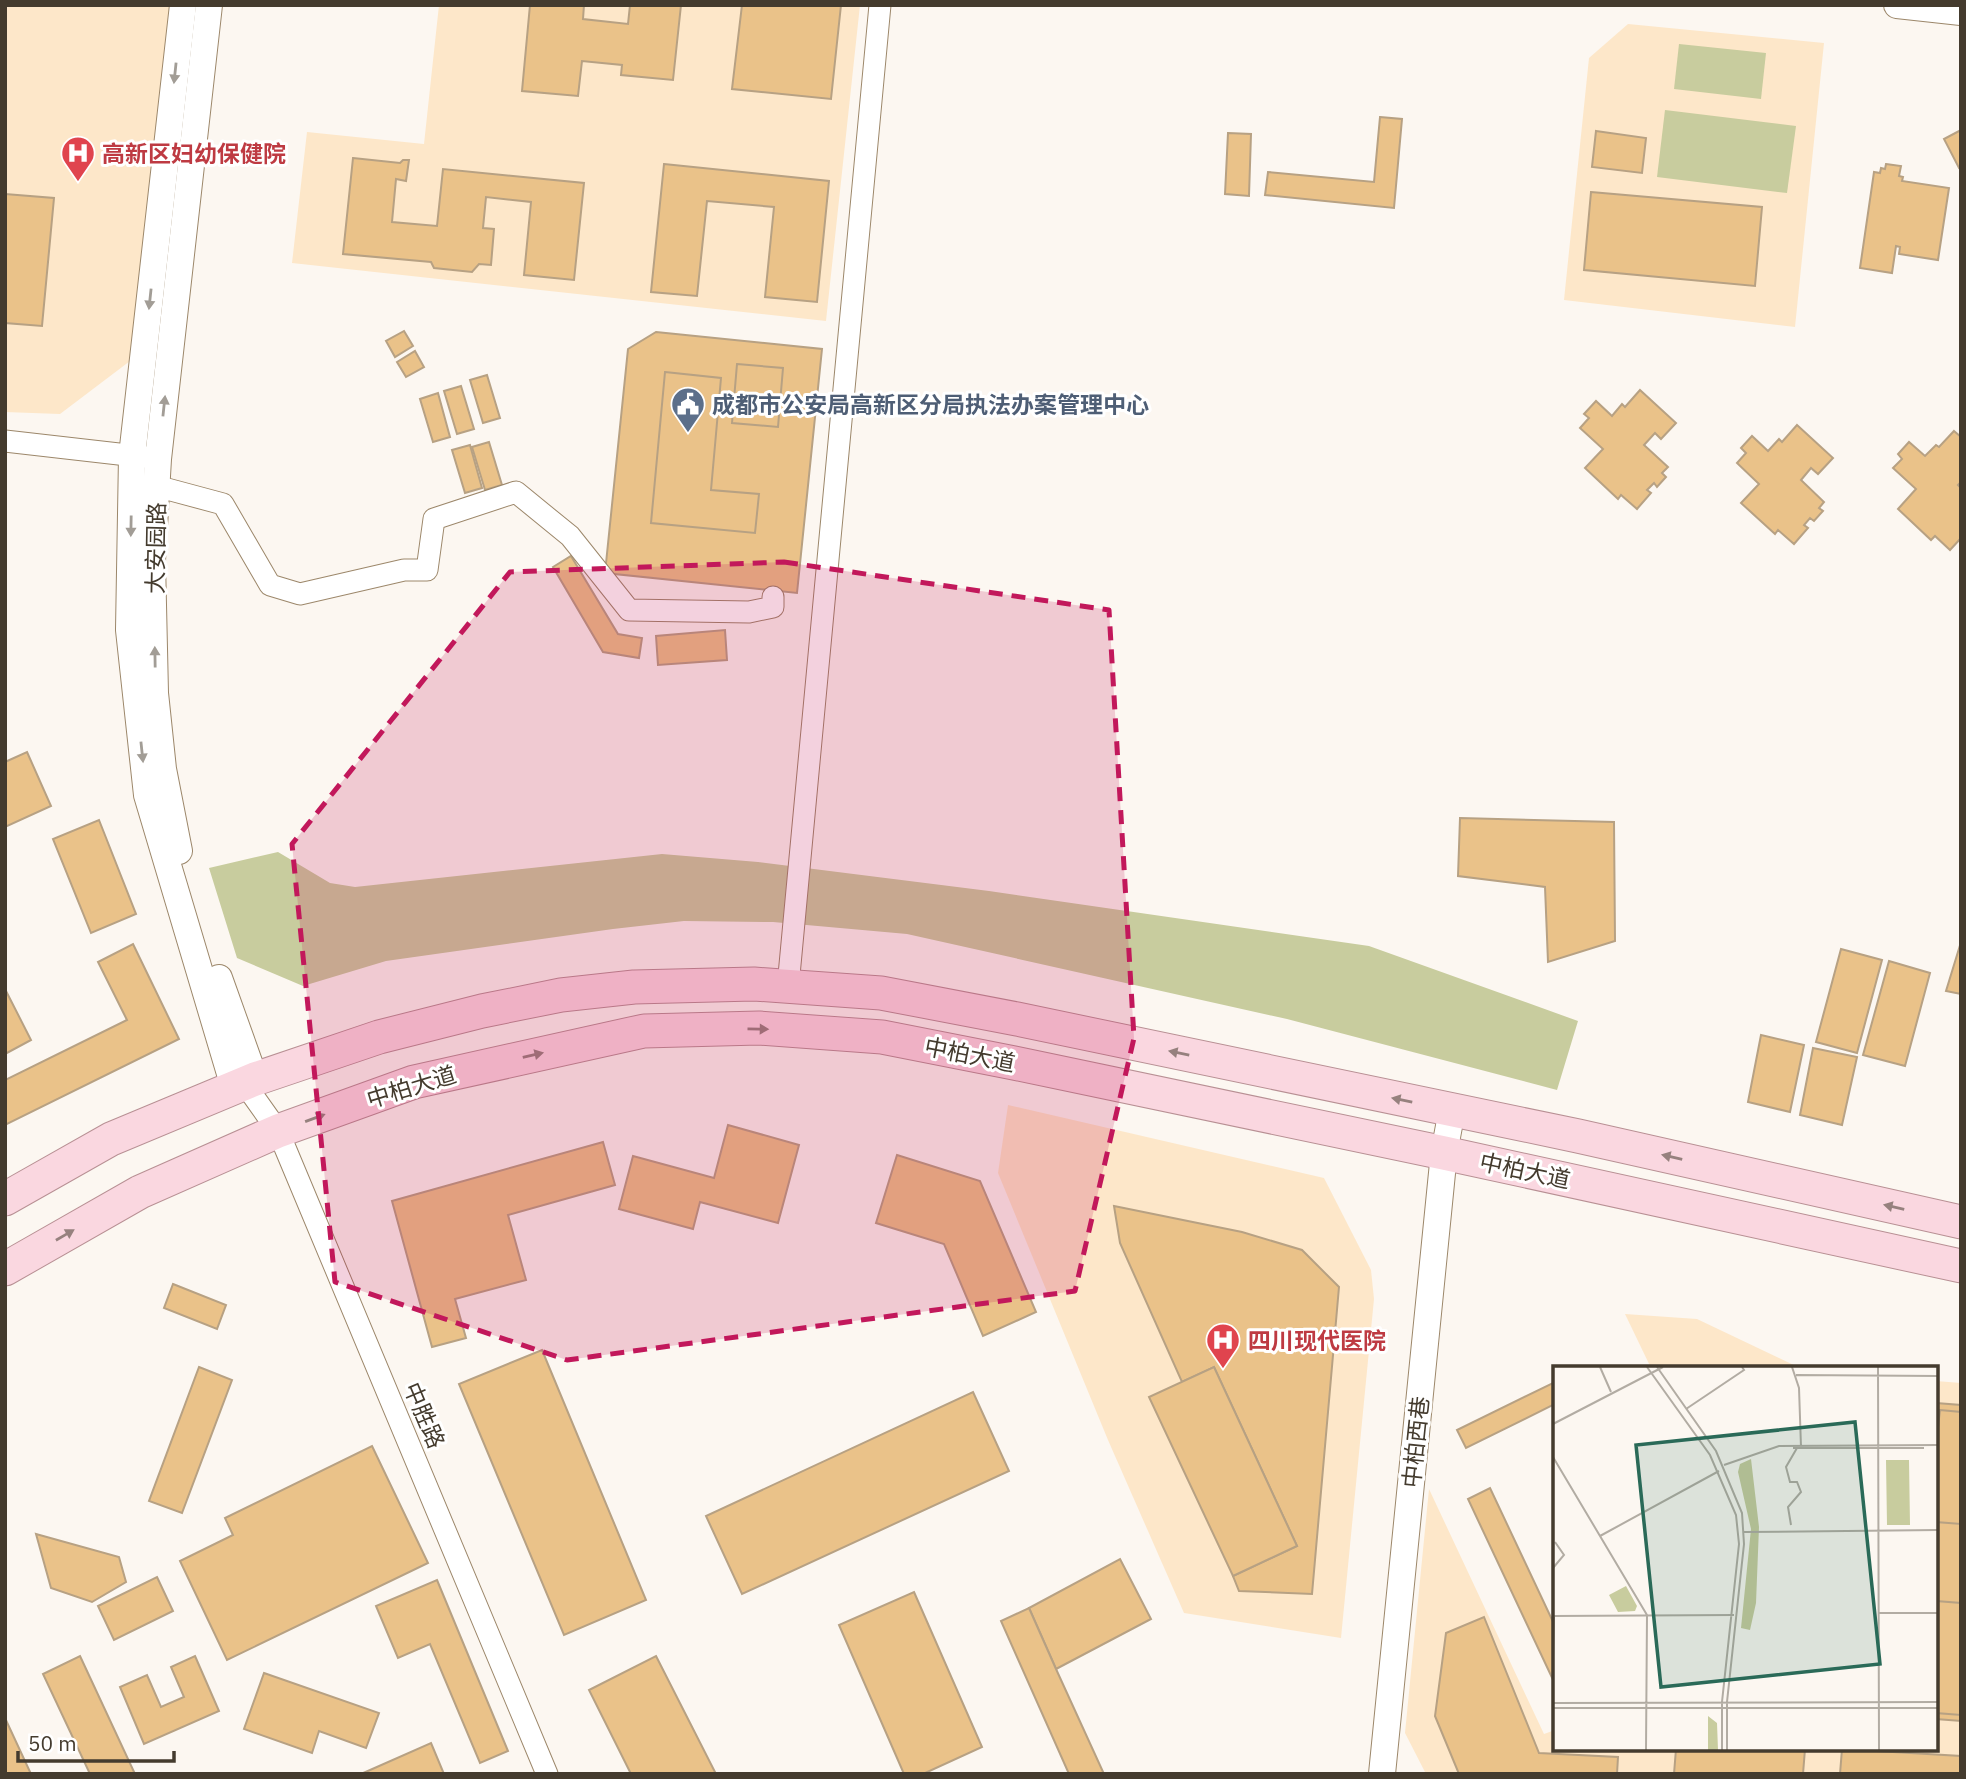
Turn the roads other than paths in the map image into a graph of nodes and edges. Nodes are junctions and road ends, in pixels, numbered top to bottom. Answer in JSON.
{"nodes":[{"id":1,"x":183,"y":5,"type":"edge"},
{"id":2,"x":209,"y":5,"type":"edge"},
{"id":3,"x":880,"y":5,"type":"edge"},
{"id":4,"x":1897,"y":5,"type":"edge"},
{"id":5,"x":1961,"y":12,"type":"edge"},
{"id":6,"x":5,"y":441,"type":"edge"},
{"id":7,"x":145,"y":457,"type":"junction"},
{"id":8,"x":156,"y":486,"type":"junction"},
{"id":9,"x":773,"y":597,"type":"dead end"},
{"id":10,"x":788,"y":986,"type":"junction"},
{"id":11,"x":244,"y":1083,"type":"junction"},
{"id":12,"x":1452,"y":1110,"type":"junction"},
{"id":13,"x":278,"y":1131,"type":"junction"},
{"id":14,"x":1444,"y":1153,"type":"junction"},
{"id":15,"x":5,"y":1199,"type":"edge"},
{"id":16,"x":1961,"y":1222,"type":"edge"},
{"id":17,"x":1961,"y":1266,"type":"edge"},
{"id":18,"x":5,"y":1269,"type":"edge"},
{"id":19,"x":547,"y":1774,"type":"edge"},
{"id":20,"x":1382,"y":1774,"type":"edge"}],
"edges":[{"from":1,"to":7,"type":"street","one_way":true},
{"from":7,"to":2,"type":"street","name":"大安园路","one_way":true},
{"from":3,"to":10,"type":"street"},
{"from":4,"to":5,"type":"street"},
{"from":6,"to":7,"type":"street"},
{"from":7,"to":8,"type":"street","name":"大安园路"},
{"from":7,"to":11,"type":"street","one_way":true},
{"from":8,"to":9,"type":"street"},
{"from":11,"to":8,"type":"street","name":"大安园路","one_way":true},
{"from":10,"to":11,"type":"main road","name":"中柏大道"},
{"from":12,"to":10,"type":"main road","name":"中柏大道","one_way":true},
{"from":11,"to":13,"type":"street","name":"中胜路"},
{"from":11,"to":15,"type":"main road","name":"中柏大道"},
{"from":12,"to":14,"type":"street","name":"中柏西巷"},
{"from":16,"to":12,"type":"main road","name":"中柏大道","one_way":true},
{"from":13,"to":14,"type":"main road","name":"中柏大道","one_way":true},
{"from":18,"to":13,"type":"main road","name":"中柏大道","one_way":true},
{"from":13,"to":19,"type":"street","name":"中胜路"},
{"from":14,"to":17,"type":"main road","name":"中柏大道"},
{"from":14,"to":20,"type":"street","name":"中柏西巷"}]}
